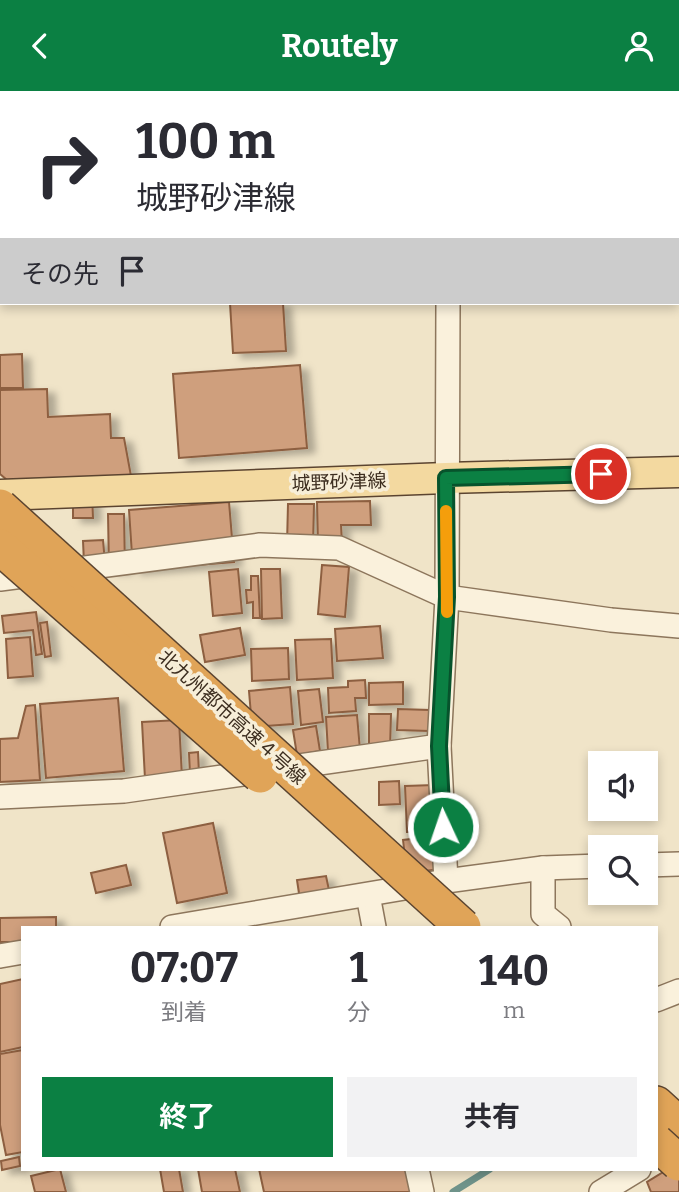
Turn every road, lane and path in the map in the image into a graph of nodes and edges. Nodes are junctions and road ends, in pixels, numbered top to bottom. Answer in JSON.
{"nodes":[{"id":1,"x":447,"y":305,"type":"edge"},
{"id":2,"x":679,"y":472,"type":"edge"},
{"id":3,"x":446,"y":478,"type":"junction"},
{"id":4,"x":0,"y":495,"type":"edge"},
{"id":5,"x":0,"y":507,"type":"edge"},
{"id":6,"x":0,"y":547,"type":"edge"},
{"id":7,"x":0,"y":579,"type":"edge"},
{"id":8,"x":447,"y":597,"type":"junction"},
{"id":9,"x":679,"y":626,"type":"edge"},
{"id":10,"x":439,"y":746,"type":"junction"},
{"id":11,"x":0,"y":797,"type":"edge"},
{"id":12,"x":679,"y":864,"type":"edge"},
{"id":13,"x":658,"y":865,"type":"edge"},
{"id":14,"x":588,"y":866,"type":"edge"},
{"id":15,"x":542,"y":868,"type":"junction"},
{"id":16,"x":446,"y":881,"type":"junction"},
{"id":17,"x":368,"y":895,"type":"junction"},
{"id":18,"x":178,"y":926,"type":"edge"},
{"id":19,"x":374,"y":926,"type":"edge"},
{"id":20,"x":427,"y":926,"type":"edge"},
{"id":21,"x":462,"y":926,"type":"edge"},
{"id":22,"x":558,"y":926,"type":"edge"},
{"id":23,"x":21,"y":952,"type":"edge"},
{"id":24,"x":0,"y":956,"type":"edge"},
{"id":25,"x":679,"y":991,"type":"edge"},
{"id":26,"x":658,"y":999,"type":"edge"},
{"id":27,"x":658,"y":1106,"type":"edge"},
{"id":28,"x":679,"y":1125,"type":"edge"},
{"id":29,"x":658,"y":1144,"type":"edge"},
{"id":30,"x":679,"y":1144,"type":"edge"},
{"id":31,"x":658,"y":1157,"type":"edge"},
{"id":32,"x":679,"y":1163,"type":"edge"},
{"id":33,"x":417,"y":1171,"type":"edge"},
{"id":34,"x":636,"y":1171,"type":"edge"},
{"id":35,"x":422,"y":1192,"type":"edge"},
{"id":36,"x":601,"y":1192,"type":"edge"}],
"edges":[{"from":1,"to":3,"type":"street"},
{"from":2,"to":3,"type":"main road","name":"城野砂津線"},
{"from":3,"to":4,"type":"main road","name":"城野砂津線"},
{"from":3,"to":8,"type":"street"},
{"from":5,"to":21,"type":"highway","name":"北九州都市高速４号線","bridge":true},
{"from":6,"to":20,"type":"highway","name":"北九州都市高速４号線","bridge":true},
{"from":7,"to":8,"type":"street"},
{"from":8,"to":9,"type":"street"},
{"from":8,"to":10,"type":"street"},
{"from":10,"to":11,"type":"street"},
{"from":10,"to":16,"type":"street"},
{"from":12,"to":13,"type":"street"},
{"from":14,"to":15,"type":"street"},
{"from":15,"to":16,"type":"street"},
{"from":15,"to":22,"type":"street"},
{"from":16,"to":17,"type":"street"},
{"from":17,"to":18,"type":"street"},
{"from":17,"to":19,"type":"street"},
{"from":23,"to":24,"type":"street"},
{"from":25,"to":26,"type":"street"},
{"from":27,"to":28,"type":"highway"},
{"from":29,"to":32,"type":"highway","bridge":true},
{"from":30,"to":31,"type":"street"},
{"from":33,"to":35,"type":"street"},
{"from":34,"to":36,"type":"street"}]}
